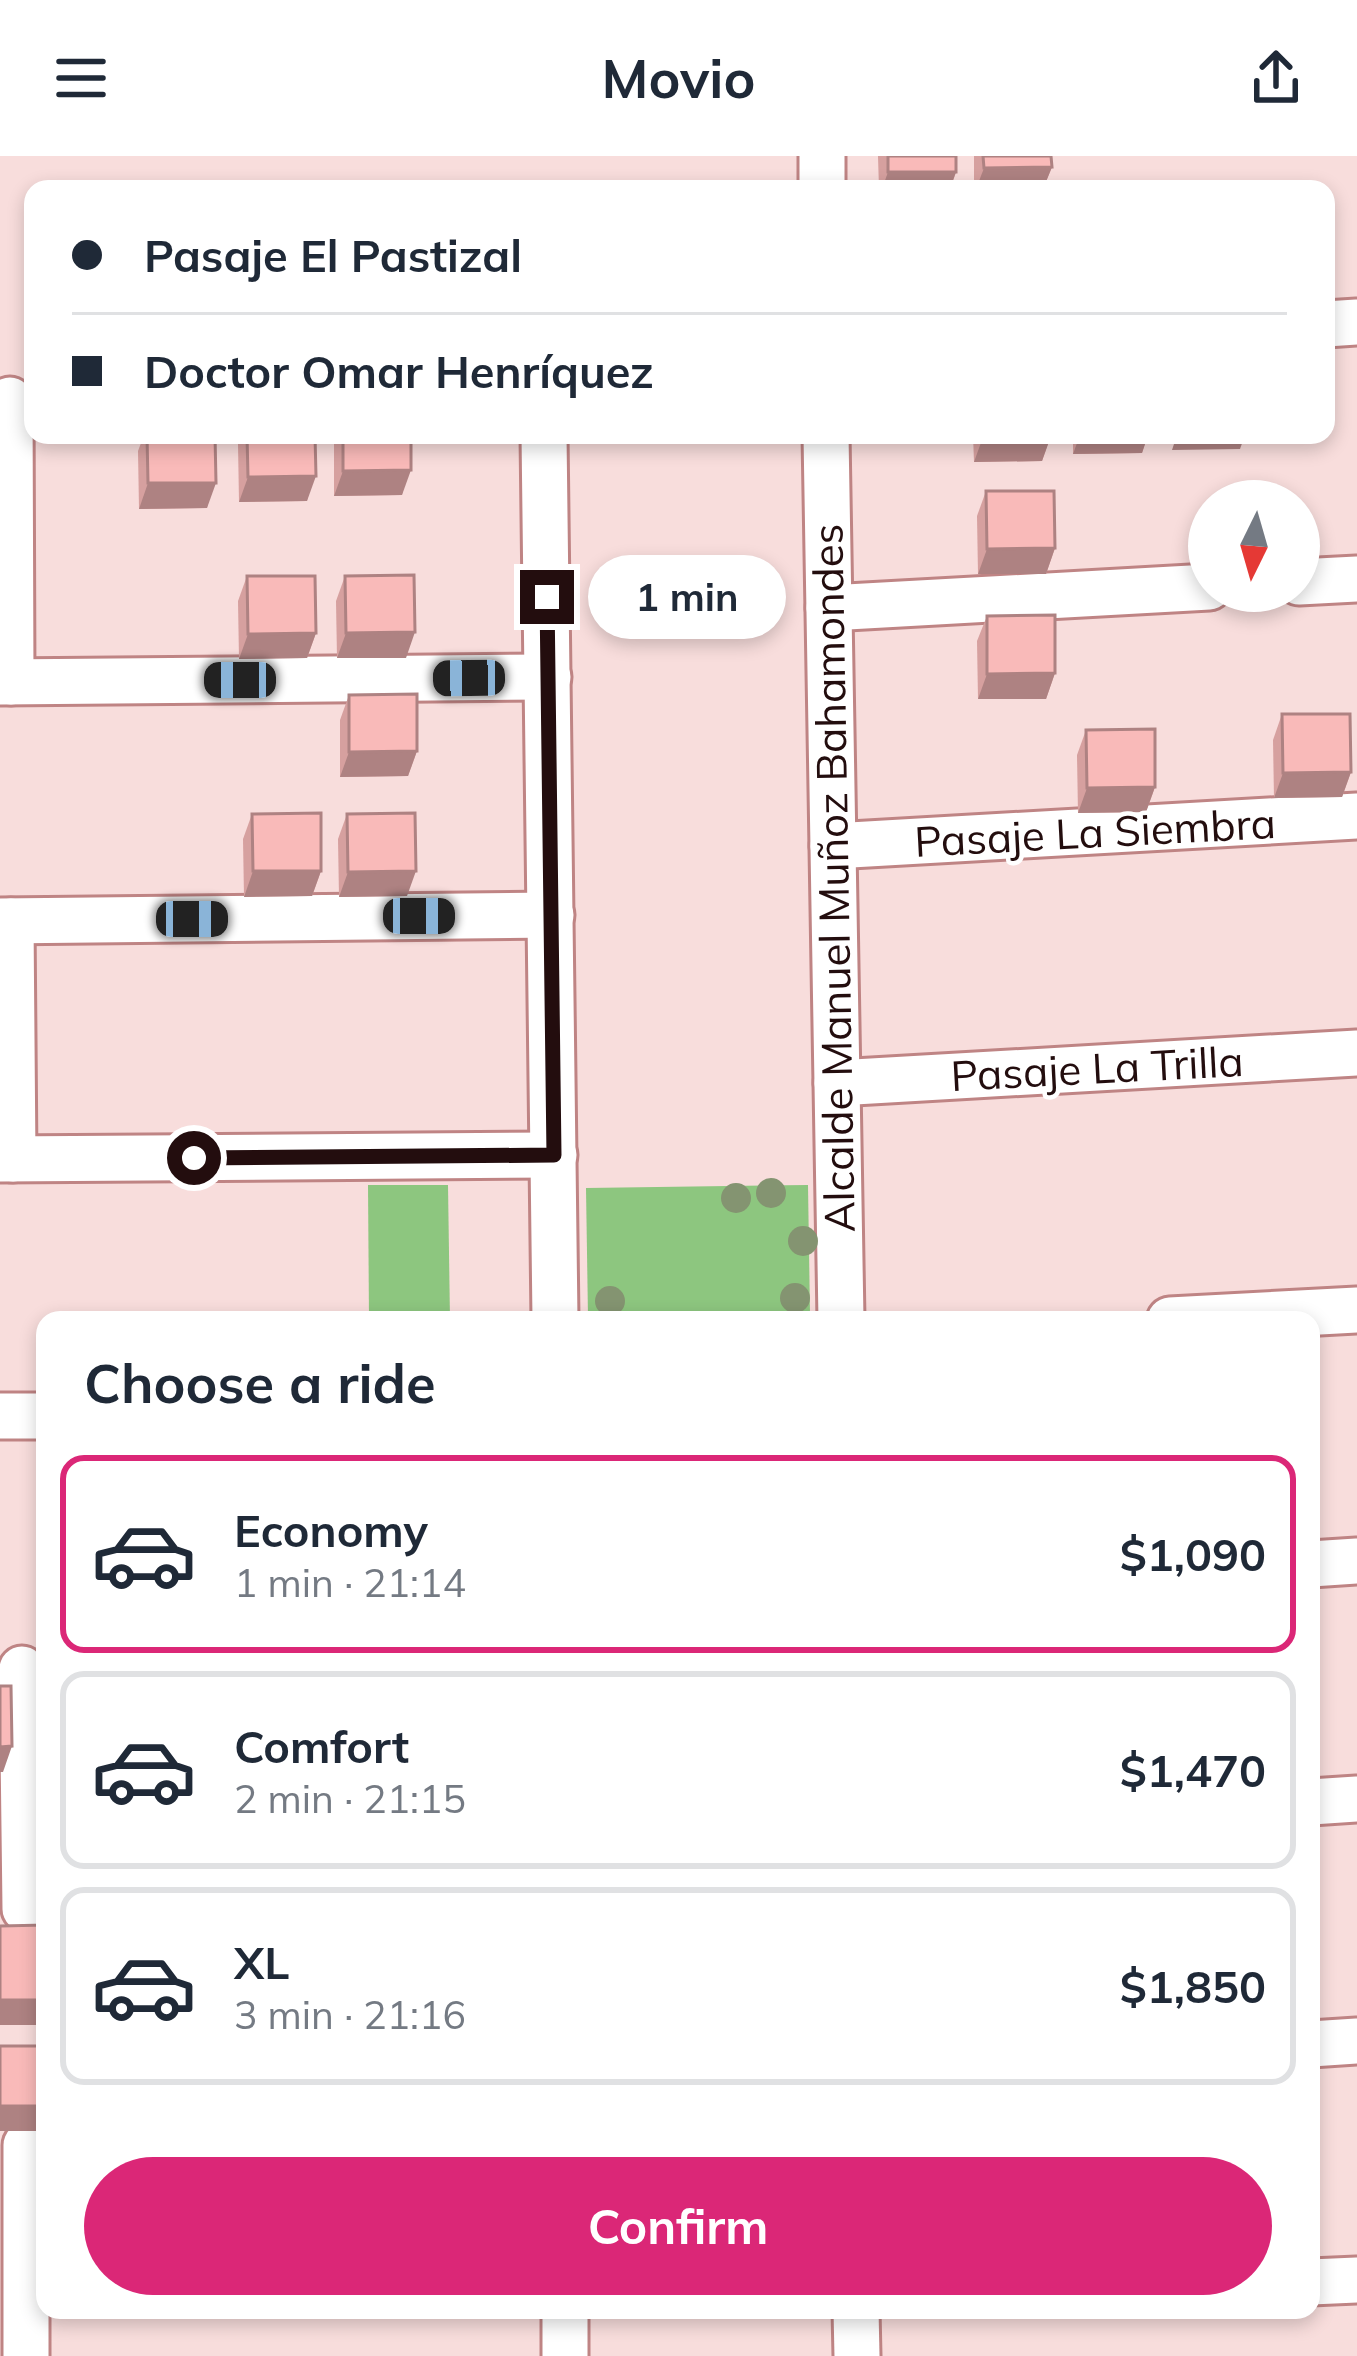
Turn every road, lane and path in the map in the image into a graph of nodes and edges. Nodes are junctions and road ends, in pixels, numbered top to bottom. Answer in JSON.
{"nodes":[{"id":1,"x":14,"y":400,"type":"edge"},
{"id":2,"x":544,"y":444,"type":"edge"},
{"id":3,"x":826,"y":444,"type":"edge"},
{"id":4,"x":1357,"y":579,"type":"edge"},
{"id":5,"x":1320,"y":581,"type":"edge"},
{"id":6,"x":1188,"y":588,"type":"edge"},
{"id":7,"x":829,"y":608,"type":"junction"},
{"id":8,"x":548,"y":677,"type":"junction"},
{"id":9,"x":6,"y":682,"type":"edge"},
{"id":10,"x":1357,"y":816,"type":"edge"},
{"id":11,"x":833,"y":846,"type":"junction"},
{"id":12,"x":551,"y":914,"type":"junction"},
{"id":13,"x":6,"y":921,"type":"edge"},
{"id":14,"x":1357,"y":1053,"type":"edge"},
{"id":15,"x":836,"y":1083,"type":"junction"},
{"id":16,"x":554,"y":1155,"type":"junction"},
{"id":17,"x":7,"y":1159,"type":"edge"},
{"id":18,"x":1357,"y":1310,"type":"edge"},
{"id":19,"x":555,"y":1311,"type":"edge"},
{"id":20,"x":841,"y":1311,"type":"edge"},
{"id":21,"x":1320,"y":1312,"type":"edge"},
{"id":22,"x":0,"y":1416,"type":"edge"},
{"id":23,"x":36,"y":1416,"type":"edge"},
{"id":24,"x":1357,"y":1561,"type":"edge"},
{"id":25,"x":1320,"y":1563,"type":"edge"},
{"id":26,"x":22,"y":1669,"type":"edge"},
{"id":27,"x":1357,"y":1799,"type":"edge"},
{"id":28,"x":1320,"y":1801,"type":"edge"},
{"id":29,"x":23,"y":1909,"type":"edge"},
{"id":30,"x":1357,"y":2041,"type":"edge"},
{"id":31,"x":1320,"y":2043,"type":"edge"},
{"id":32,"x":24,"y":2146,"type":"edge"},
{"id":33,"x":1357,"y":2280,"type":"edge"},
{"id":34,"x":1320,"y":2282,"type":"edge"},
{"id":35,"x":565,"y":2319,"type":"edge"},
{"id":36,"x":858,"y":2319,"type":"edge"},
{"id":37,"x":26,"y":2356,"type":"edge"},
{"id":38,"x":565,"y":2356,"type":"edge"},
{"id":39,"x":857,"y":2356,"type":"edge"}],
"edges":[{"from":1,"to":9,"type":"street"},
{"from":2,"to":8,"type":"street"},
{"from":3,"to":7,"type":"street","name":"Alcalde Manuel Muñoz Bahamondes"},
{"from":4,"to":5,"type":"street"},
{"from":6,"to":7,"type":"street"},
{"from":7,"to":11,"type":"street","name":"Alcalde Manuel Muñoz Bahamondes"},
{"from":8,"to":9,"type":"street"},
{"from":8,"to":12,"type":"street"},
{"from":10,"to":11,"type":"street","name":"Pasaje La Siembra"},
{"from":11,"to":15,"type":"street","name":"Alcalde Manuel Muñoz Bahamondes"},
{"from":12,"to":13,"type":"street"},
{"from":12,"to":16,"type":"street"},
{"from":13,"to":17,"type":"street"},
{"from":14,"to":15,"type":"street","name":"Pasaje La Trilla"},
{"from":15,"to":20,"type":"street","name":"Alcalde Manuel Muñoz Bahamondes"},
{"from":16,"to":17,"type":"street"},
{"from":16,"to":19,"type":"street"},
{"from":18,"to":21,"type":"street"},
{"from":22,"to":23,"type":"street"},
{"from":24,"to":25,"type":"street"},
{"from":26,"to":29,"type":"street"},
{"from":27,"to":28,"type":"street"},
{"from":30,"to":31,"type":"street"},
{"from":32,"to":37,"type":"street"},
{"from":33,"to":34,"type":"street"},
{"from":35,"to":38,"type":"street"},
{"from":36,"to":39,"type":"street"}]}
